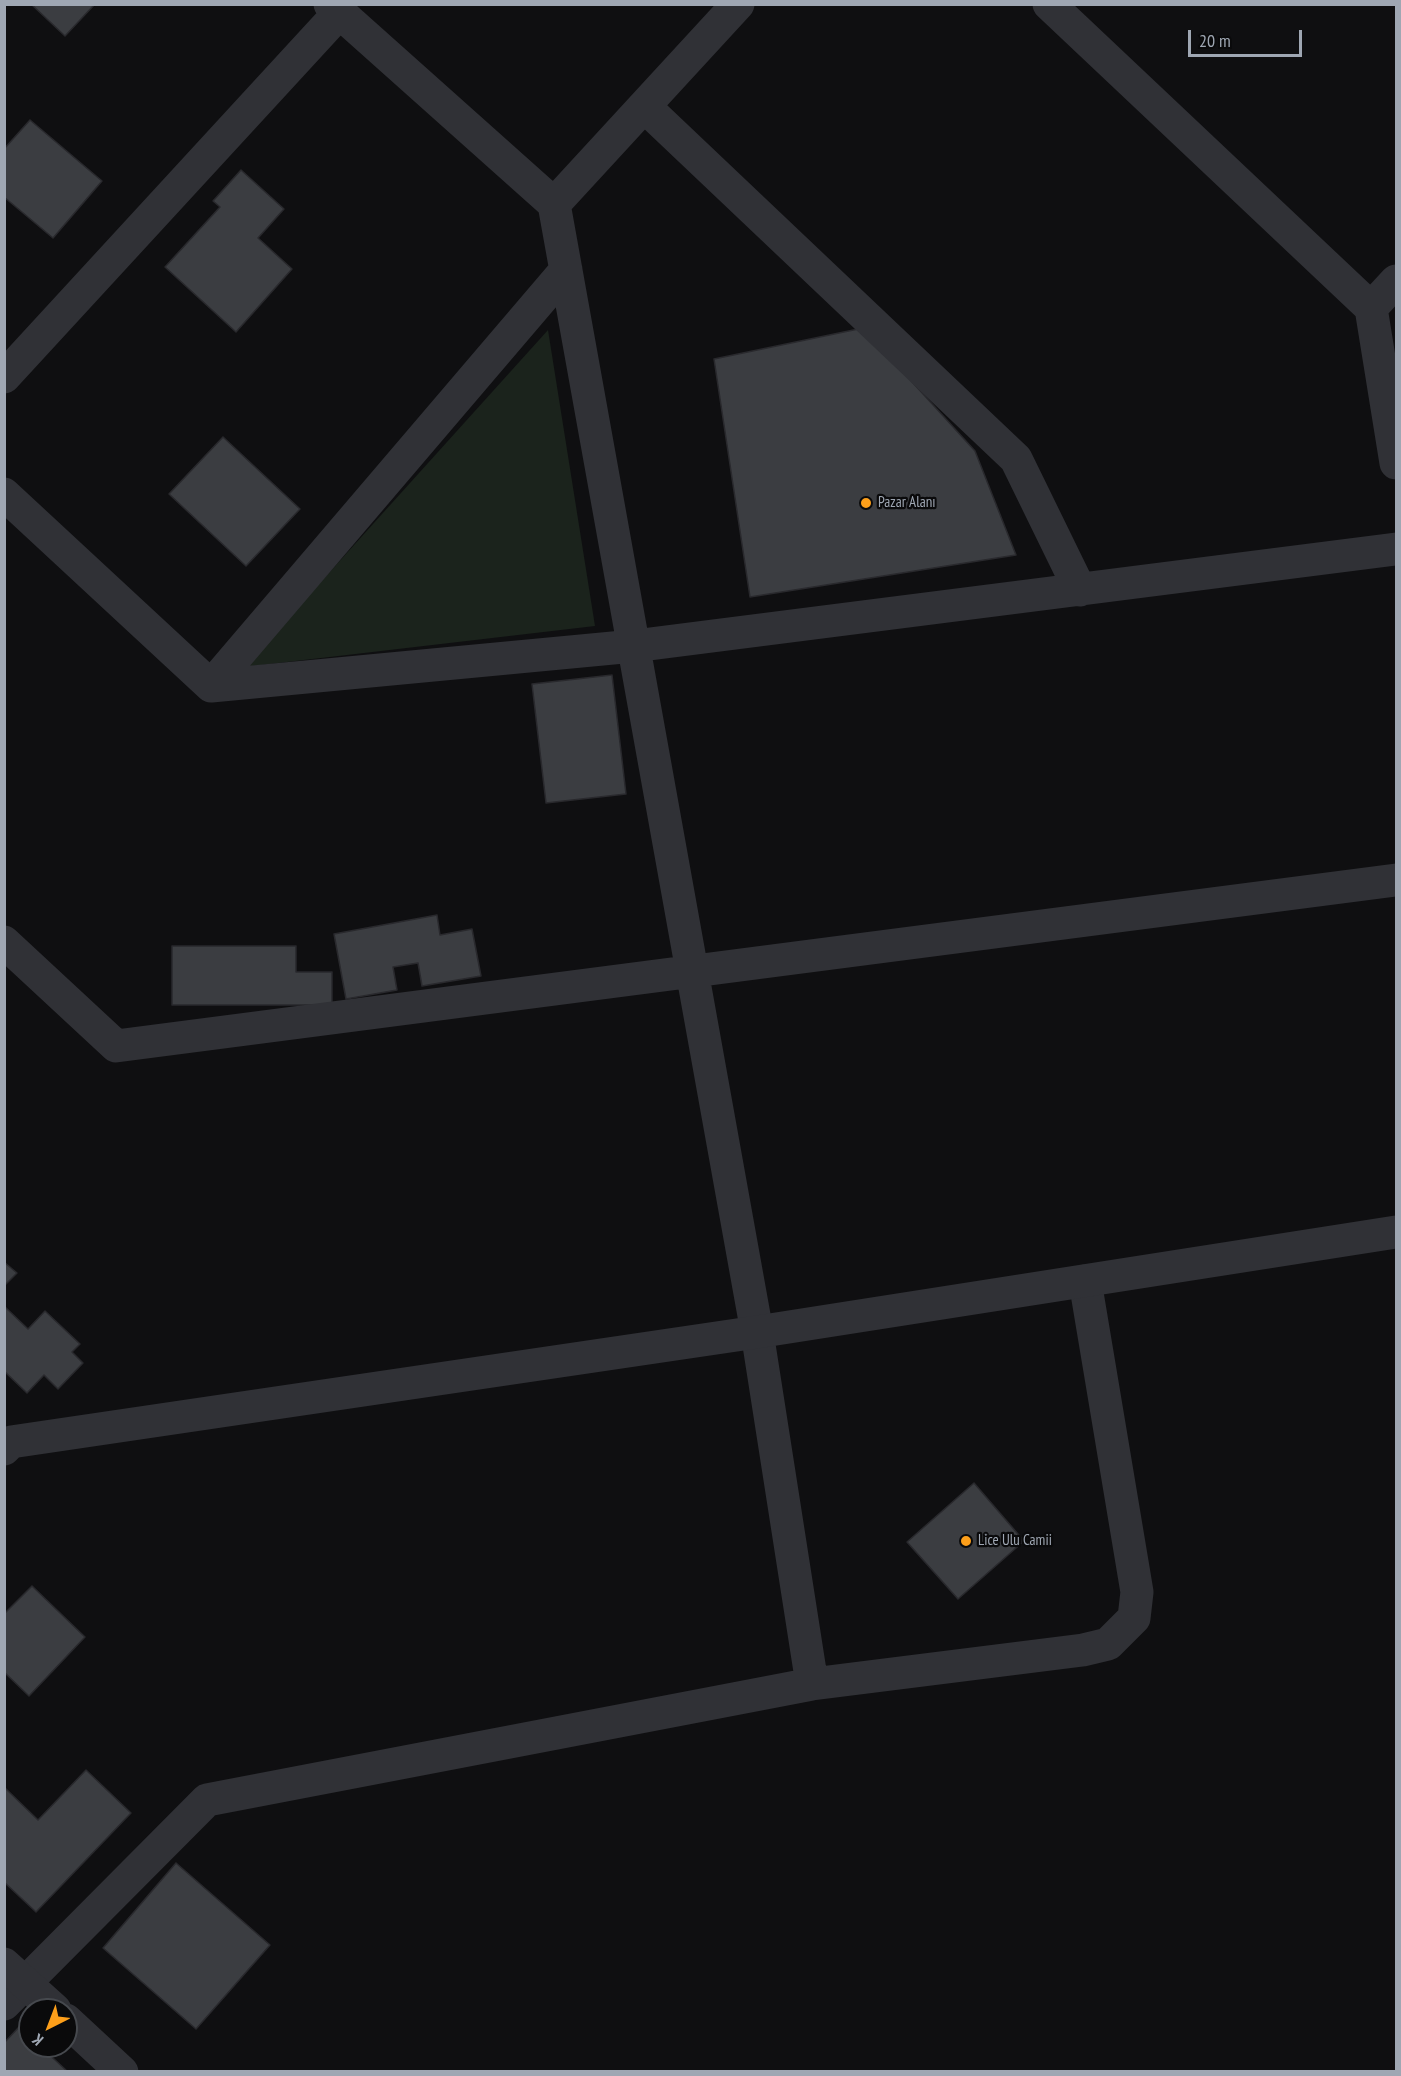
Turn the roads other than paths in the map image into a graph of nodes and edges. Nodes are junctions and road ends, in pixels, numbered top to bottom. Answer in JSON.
{"nodes":[{"id":1,"x":738,"y":4,"type":"edge"},
{"id":2,"x":1049,"y":4,"type":"edge"},
{"id":3,"x":335,"y":9,"type":"edge"},
{"id":4,"x":644,"y":106,"type":"junction"},
{"id":5,"x":554,"y":204,"type":"junction"},
{"id":6,"x":566,"y":270,"type":"junction"},
{"id":7,"x":1396,"y":281,"type":"edge"},
{"id":8,"x":1371,"y":308,"type":"junction"},
{"id":9,"x":4,"y":377,"type":"edge"},
{"id":10,"x":1396,"y":463,"type":"edge"},
{"id":11,"x":4,"y":494,"type":"edge"},
{"id":12,"x":1396,"y":549,"type":"edge"},
{"id":13,"x":1080,"y":590,"type":"junction"},
{"id":14,"x":634,"y":646,"type":"junction"},
{"id":15,"x":211,"y":686,"type":"junction"},
{"id":16,"x":1396,"y":880,"type":"edge"},
{"id":17,"x":4,"y":942,"type":"edge"},
{"id":18,"x":692,"y":970,"type":"junction"},
{"id":19,"x":1396,"y":1232,"type":"edge"},
{"id":20,"x":1085,"y":1281,"type":"junction"},
{"id":21,"x":757,"y":1332,"type":"junction"},
{"id":22,"x":7,"y":1443,"type":"edge"},
{"id":23,"x":812,"y":1684,"type":"junction"},
{"id":24,"x":12,"y":1984,"type":"edge"},
{"id":25,"x":35,"y":1998,"type":"edge"},
{"id":26,"x":78,"y":2031,"type":"edge"},
{"id":27,"x":122,"y":2072,"type":"edge"}],
"edges":[{"from":1,"to":4,"type":"street"},
{"from":2,"to":8,"type":"street"},
{"from":3,"to":5,"type":"street"},
{"from":3,"to":9,"type":"street"},
{"from":4,"to":5,"type":"street"},
{"from":4,"to":13,"type":"street"},
{"from":5,"to":6,"type":"street"},
{"from":6,"to":14,"type":"street"},
{"from":6,"to":15,"type":"street"},
{"from":7,"to":8,"type":"street"},
{"from":8,"to":10,"type":"street"},
{"from":11,"to":15,"type":"street"},
{"from":12,"to":13,"type":"street"},
{"from":13,"to":14,"type":"street"},
{"from":14,"to":15,"type":"street"},
{"from":14,"to":18,"type":"street"},
{"from":16,"to":18,"type":"street"},
{"from":17,"to":18,"type":"street"},
{"from":18,"to":21,"type":"street"},
{"from":19,"to":20,"type":"street"},
{"from":20,"to":21,"type":"street"},
{"from":20,"to":23,"type":"street"},
{"from":21,"to":22,"type":"street"},
{"from":21,"to":23,"type":"street"},
{"from":23,"to":24,"type":"street"},
{"from":24,"to":25,"type":"street"},
{"from":26,"to":27,"type":"street"}]}
